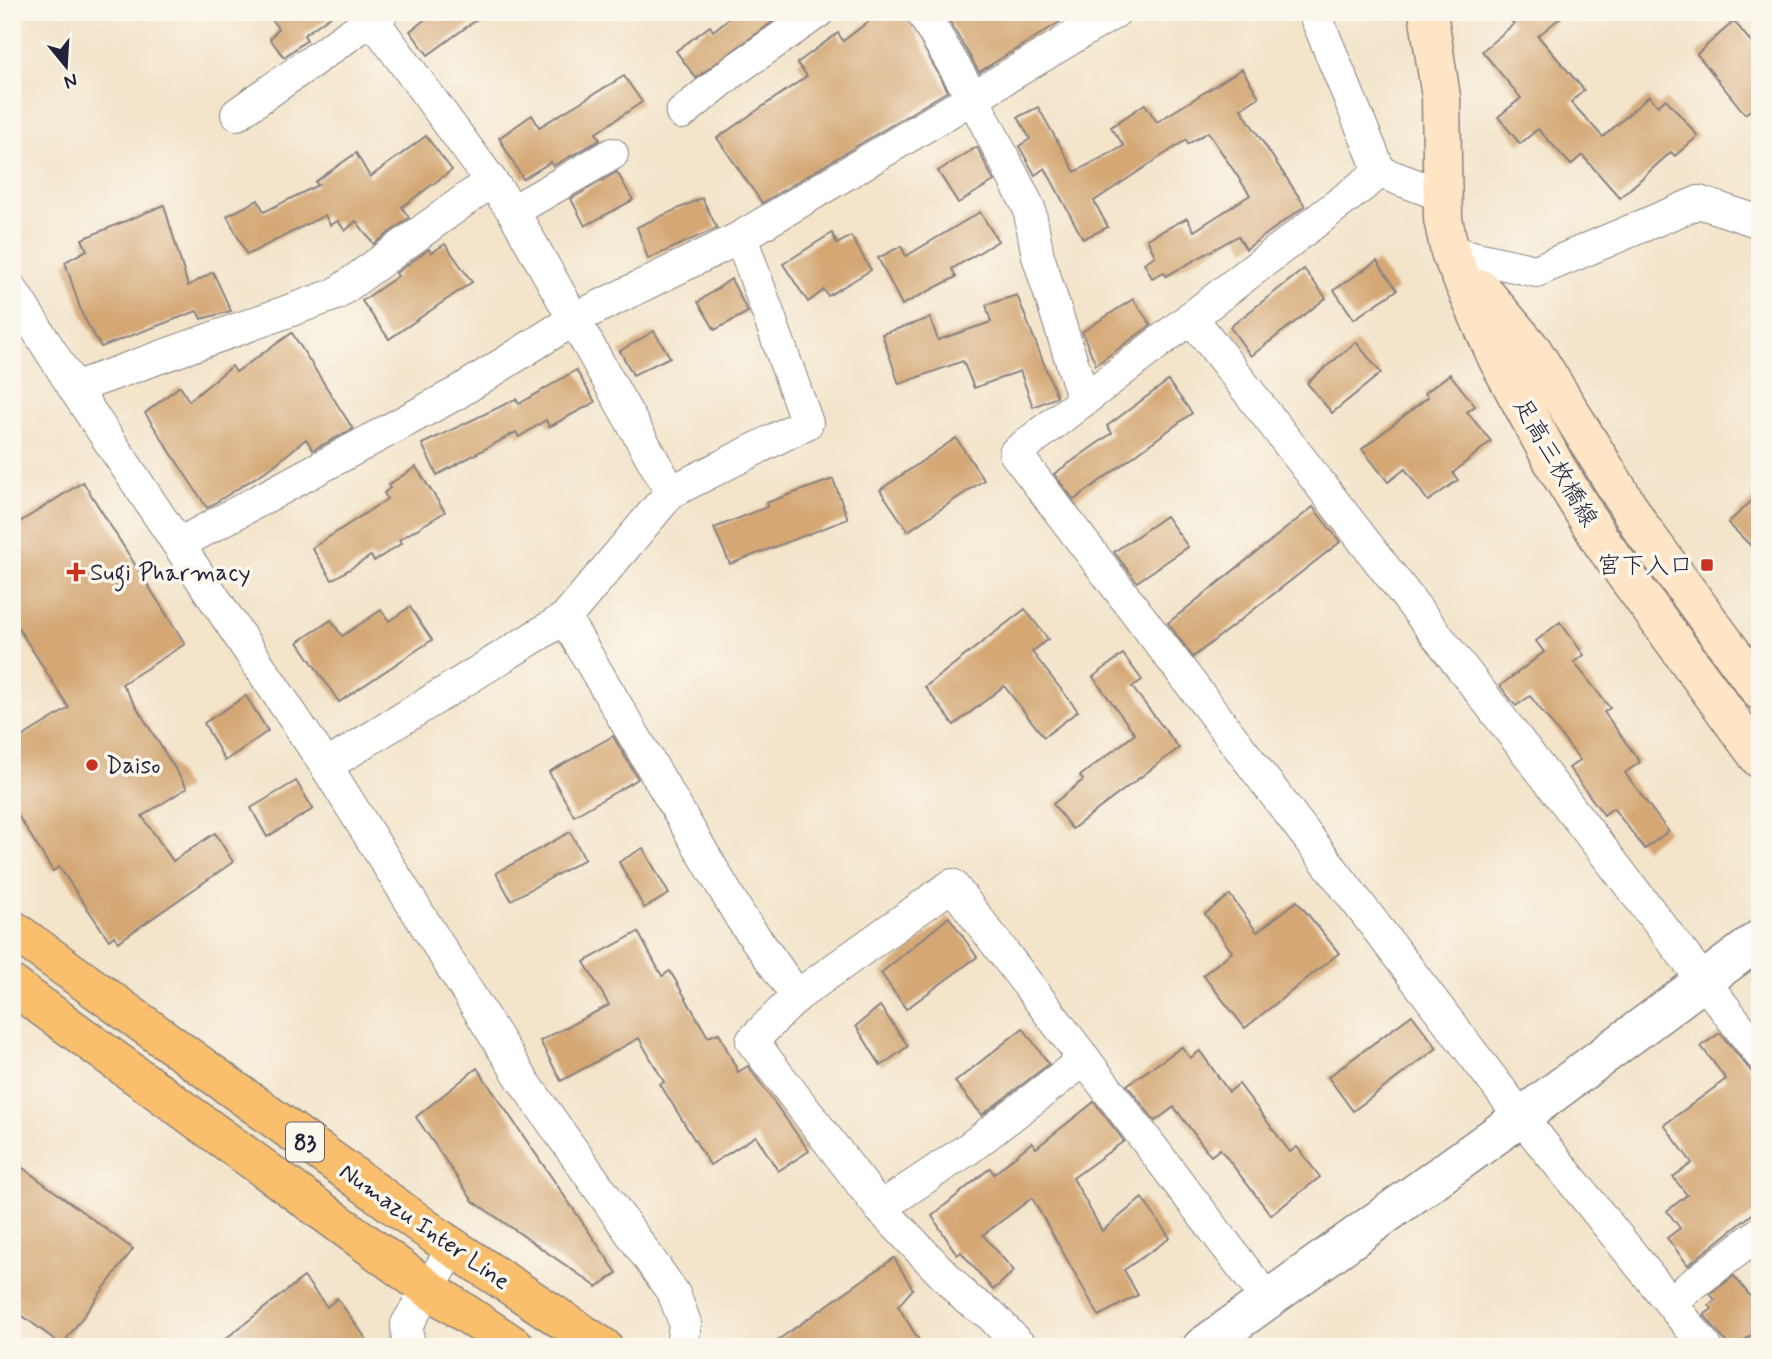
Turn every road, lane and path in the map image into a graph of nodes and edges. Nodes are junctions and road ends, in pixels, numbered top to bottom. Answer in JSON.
{"nodes":[{"id":1,"x":818,"y":12,"type":"edge"},
{"id":2,"x":922,"y":12,"type":"edge"},
{"id":3,"x":1115,"y":12,"type":"edge"},
{"id":4,"x":1314,"y":12,"type":"edge"},
{"id":5,"x":1428,"y":12,"type":"edge"},
{"id":6,"x":374,"y":15,"type":"edge"},
{"id":7,"x":973,"y":98,"type":"junction"},
{"id":8,"x":682,"y":113,"type":"dead end"},
{"id":9,"x":237,"y":114,"type":"dead end"},
{"id":10,"x":612,"y":154,"type":"dead end"},
{"id":11,"x":1380,"y":172,"type":"junction"},
{"id":12,"x":491,"y":181,"type":"junction"},
{"id":13,"x":1444,"y":196,"type":"junction"},
{"id":14,"x":513,"y":211,"type":"junction"},
{"id":15,"x":1760,"y":222,"type":"edge"},
{"id":16,"x":741,"y":237,"type":"junction"},
{"id":17,"x":1450,"y":252,"type":"junction"},
{"id":18,"x":12,"y":290,"type":"edge"},
{"id":19,"x":1191,"y":317,"type":"junction"},
{"id":20,"x":576,"y":318,"type":"junction"},
{"id":21,"x":74,"y":388,"type":"junction"},
{"id":22,"x":1084,"y":400,"type":"junction"},
{"id":23,"x":671,"y":492,"type":"junction"},
{"id":24,"x":178,"y":544,"type":"junction"},
{"id":25,"x":565,"y":618,"type":"junction"},
{"id":26,"x":1760,"y":691,"type":"edge"},
{"id":27,"x":1760,"y":759,"type":"edge"},
{"id":28,"x":326,"y":766,"type":"junction"},
{"id":29,"x":12,"y":929,"type":"edge"},
{"id":30,"x":1760,"y":939,"type":"edge"},
{"id":31,"x":1704,"y":981,"type":"junction"},
{"id":32,"x":12,"y":985,"type":"edge"},
{"id":33,"x":797,"y":996,"type":"junction"},
{"id":34,"x":1760,"y":1054,"type":"edge"},
{"id":35,"x":1085,"y":1059,"type":"junction"},
{"id":36,"x":1521,"y":1117,"type":"junction"},
{"id":37,"x":880,"y":1208,"type":"junction"},
{"id":38,"x":1760,"y":1233,"type":"edge"},
{"id":39,"x":453,"y":1248,"type":"junction"},
{"id":40,"x":429,"y":1289,"type":"junction"},
{"id":41,"x":1267,"y":1298,"type":"junction"},
{"id":42,"x":1671,"y":1301,"type":"junction"},
{"id":43,"x":408,"y":1347,"type":"edge"},
{"id":44,"x":516,"y":1347,"type":"edge"},
{"id":45,"x":603,"y":1347,"type":"edge"},
{"id":46,"x":682,"y":1347,"type":"edge"},
{"id":47,"x":1021,"y":1347,"type":"edge"},
{"id":48,"x":1202,"y":1347,"type":"edge"},
{"id":49,"x":1706,"y":1347,"type":"edge"}],
"edges":[{"from":1,"to":8,"type":"street"},
{"from":2,"to":7,"type":"street"},
{"from":3,"to":7,"type":"street"},
{"from":4,"to":11,"type":"street"},
{"from":5,"to":13,"type":"main road","name":"足高三枚橋線"},
{"from":6,"to":9,"type":"street"},
{"from":6,"to":12,"type":"street"},
{"from":7,"to":16,"type":"street"},
{"from":7,"to":22,"type":"street"},
{"from":10,"to":14,"type":"street"},
{"from":11,"to":13,"type":"street"},
{"from":11,"to":19,"type":"street"},
{"from":12,"to":14,"type":"street"},
{"from":12,"to":21,"type":"street"},
{"from":13,"to":17,"type":"main road","name":"足高三枚橋線"},
{"from":14,"to":20,"type":"street"},
{"from":15,"to":17,"type":"street"},
{"from":16,"to":20,"type":"street"},
{"from":16,"to":23,"type":"street"},
{"from":17,"to":26,"type":"main road","name":"足高三枚橋線"},
{"from":17,"to":27,"type":"main road","name":"足高三枚橋線"},
{"from":18,"to":21,"type":"street"},
{"from":19,"to":22,"type":"street"},
{"from":19,"to":31,"type":"street"},
{"from":20,"to":23,"type":"street"},
{"from":20,"to":24,"type":"street"},
{"from":21,"to":24,"type":"street"},
{"from":22,"to":36,"type":"street"},
{"from":23,"to":25,"type":"street"},
{"from":24,"to":28,"type":"street"},
{"from":25,"to":28,"type":"street"},
{"from":25,"to":33,"type":"street"},
{"from":28,"to":46,"type":"street"},
{"from":29,"to":39,"type":"main road","name":"Numazu Inter Line","number":"83"},
{"from":30,"to":31,"type":"street"},
{"from":31,"to":34,"type":"street"},
{"from":31,"to":36,"type":"street"},
{"from":32,"to":40,"type":"main road","name":"Numazu Inter Line","number":"83"},
{"from":33,"to":35,"type":"street"},
{"from":33,"to":37,"type":"street"},
{"from":35,"to":37,"type":"street"},
{"from":35,"to":41,"type":"street"},
{"from":36,"to":41,"type":"street"},
{"from":36,"to":42,"type":"street"},
{"from":37,"to":47,"type":"street"},
{"from":38,"to":42,"type":"street"},
{"from":39,"to":40,"type":"street"},
{"from":39,"to":45,"type":"main road","name":"Numazu Inter Line","number":"83"},
{"from":40,"to":43,"type":"street"},
{"from":40,"to":44,"type":"main road","name":"Numazu Inter Line","number":"83"},
{"from":41,"to":48,"type":"street"},
{"from":42,"to":49,"type":"street"}]}
